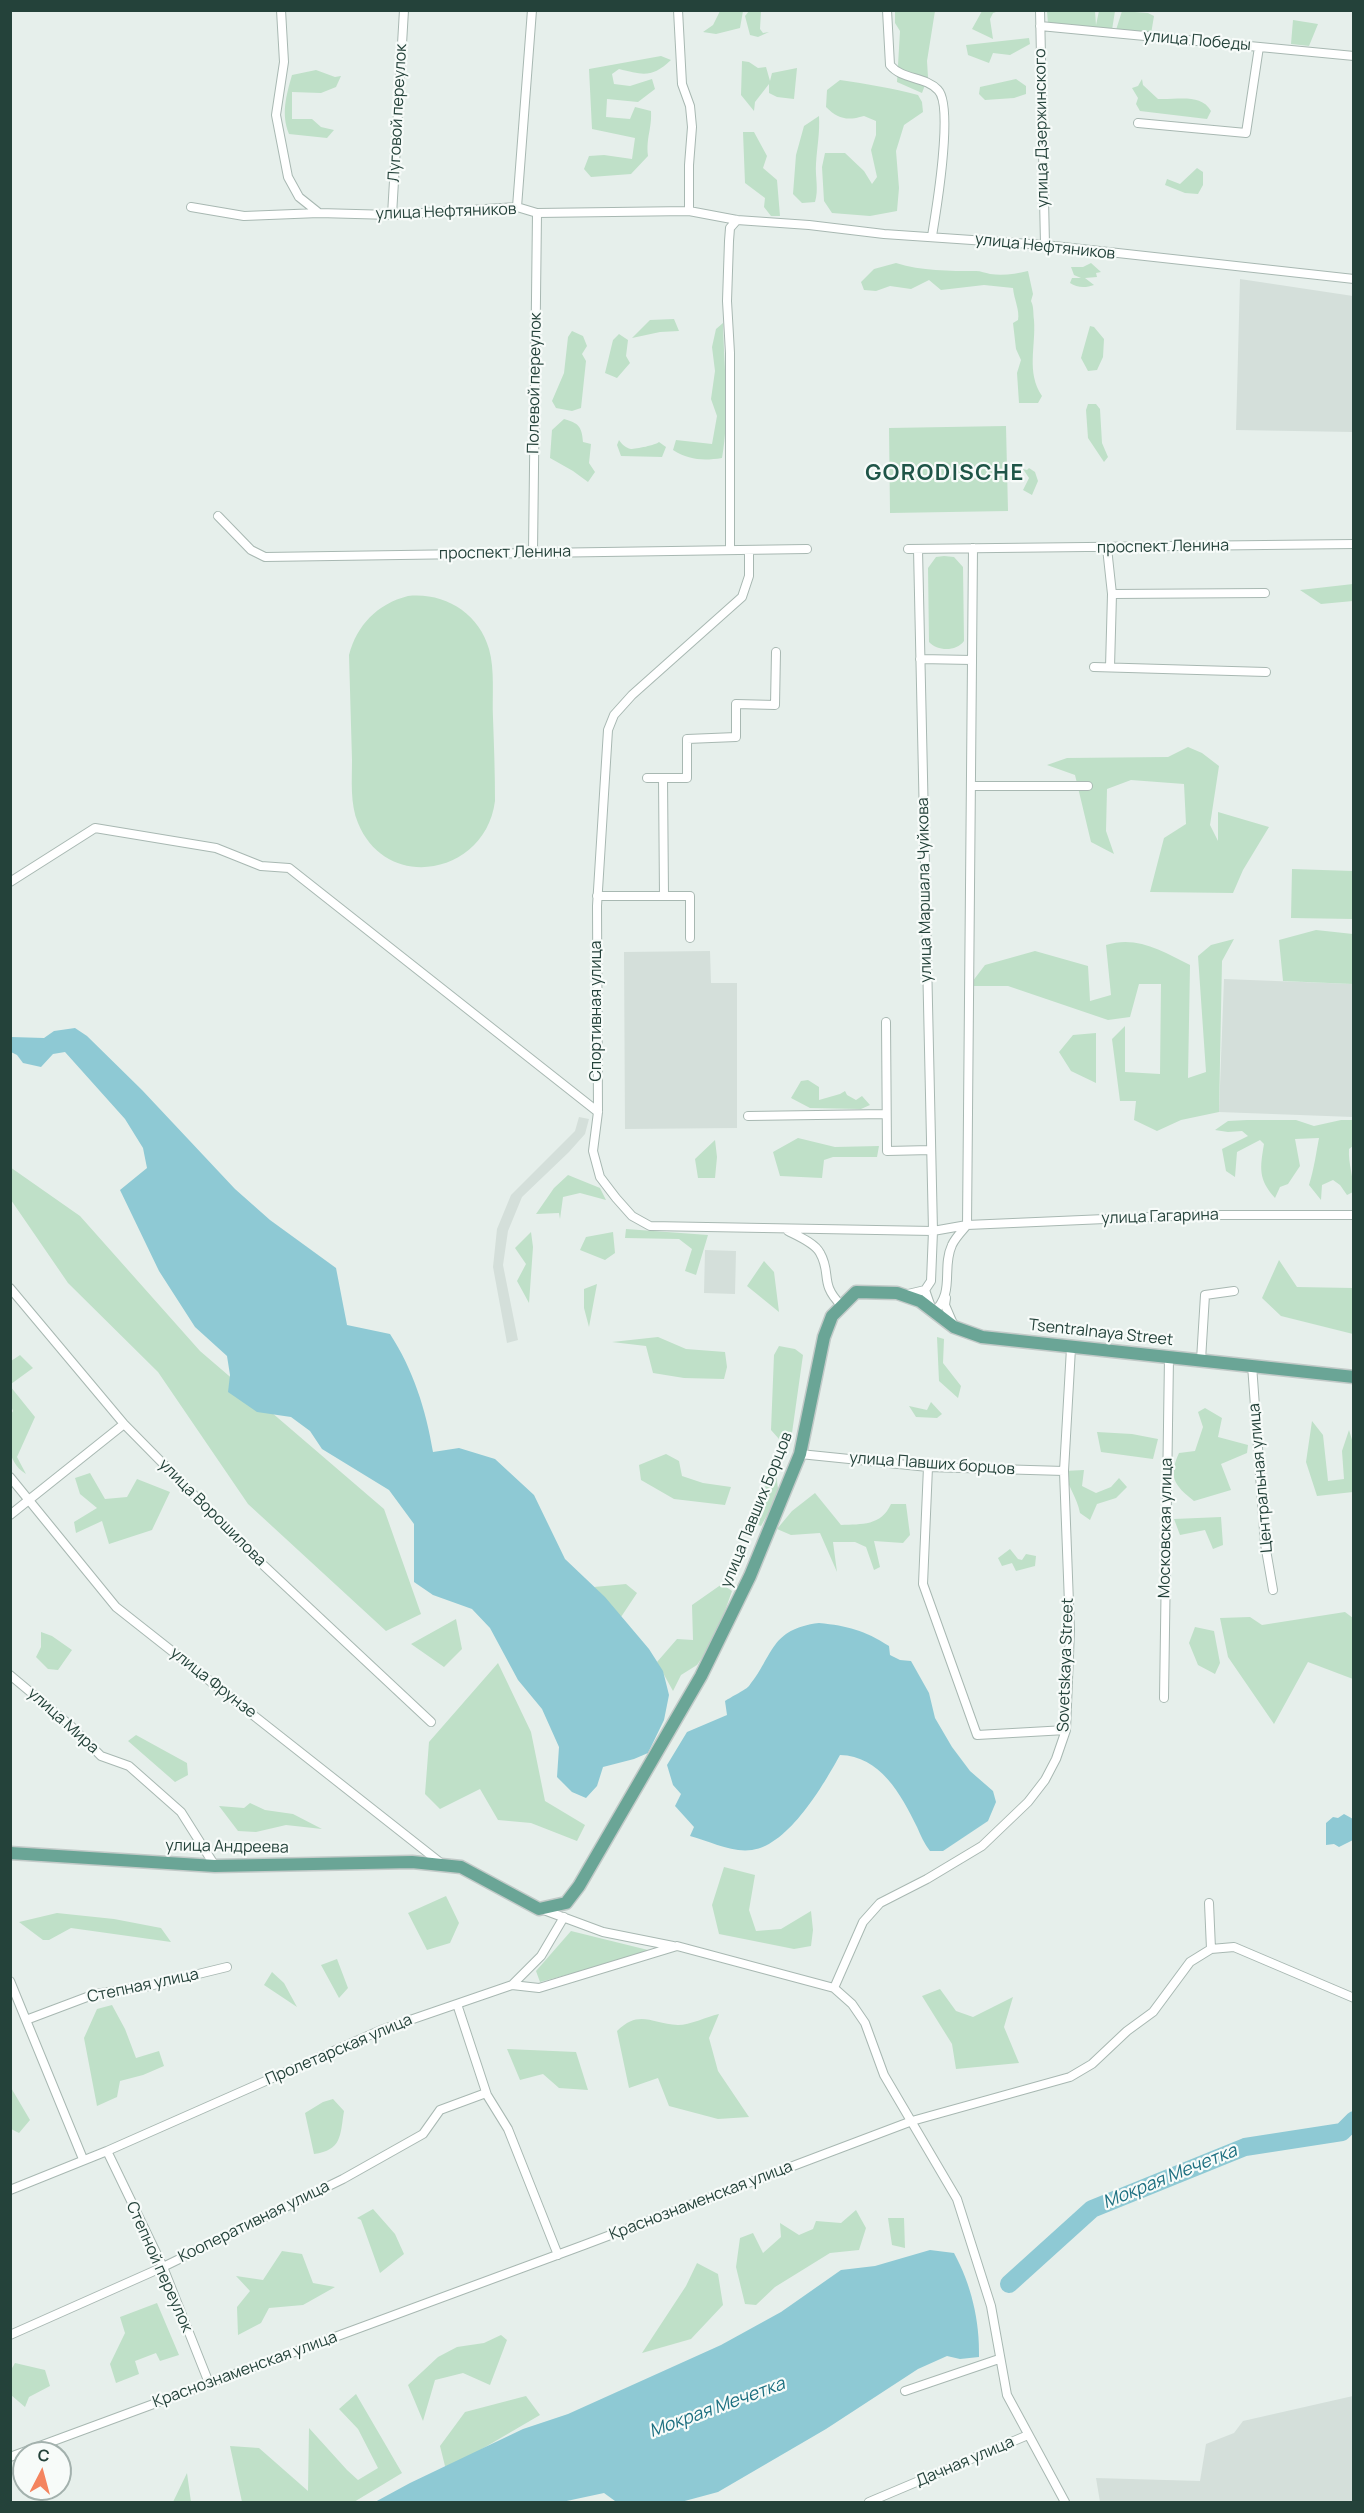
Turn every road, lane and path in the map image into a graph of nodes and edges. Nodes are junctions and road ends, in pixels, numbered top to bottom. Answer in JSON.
{"nodes":[{"id":1,"x":281,"y":10,"type":"edge"},
{"id":2,"x":404,"y":10,"type":"edge"},
{"id":3,"x":532,"y":10,"type":"edge"},
{"id":4,"x":678,"y":10,"type":"edge"},
{"id":5,"x":887,"y":10,"type":"edge"},
{"id":6,"x":1040,"y":10,"type":"edge"},
{"id":7,"x":1040,"y":26,"type":"junction"},
{"id":8,"x":1258,"y":47,"type":"junction"},
{"id":9,"x":1353,"y":56,"type":"edge"},
{"id":10,"x":1138,"y":123,"type":"dead end"},
{"id":11,"x":190,"y":207,"type":"dead end"},
{"id":12,"x":517,"y":207,"type":"junction"},
{"id":13,"x":689,"y":211,"type":"junction"},
{"id":14,"x":319,"y":213,"type":"junction"},
{"id":15,"x":537,"y":213,"type":"junction"},
{"id":16,"x":392,"y":214,"type":"junction"},
{"id":17,"x":736,"y":220,"type":"junction"},
{"id":18,"x":932,"y":236,"type":"junction"},
{"id":19,"x":1045,"y":245,"type":"junction"},
{"id":20,"x":1353,"y":279,"type":"edge"},
{"id":21,"x":218,"y":516,"type":"dead end"},
{"id":22,"x":1353,"y":544,"type":"edge"},
{"id":23,"x":973,"y":548,"type":"junction"},
{"id":24,"x":1107,"y":548,"type":"junction"},
{"id":25,"x":730,"y":549,"type":"junction"},
{"id":26,"x":807,"y":549,"type":"dead end"},
{"id":27,"x":908,"y":549,"type":"dead end"},
{"id":28,"x":918,"y":549,"type":"junction"},
{"id":29,"x":749,"y":550,"type":"junction"},
{"id":30,"x":533,"y":552,"type":"junction"},
{"id":31,"x":1265,"y":593,"type":"dead end"},
{"id":32,"x":1112,"y":594,"type":"junction"},
{"id":33,"x":776,"y":652,"type":"dead end"},
{"id":34,"x":920,"y":659,"type":"junction"},
{"id":35,"x":972,"y":660,"type":"junction"},
{"id":36,"x":1095,"y":667,"type":"dead end"},
{"id":37,"x":1110,"y":667,"type":"junction"},
{"id":38,"x":1266,"y":672,"type":"dead end"},
{"id":39,"x":647,"y":778,"type":"dead end"},
{"id":40,"x":663,"y":778,"type":"junction"},
{"id":41,"x":972,"y":786,"type":"junction"},
{"id":42,"x":1088,"y":786,"type":"dead end"},
{"id":43,"x":10,"y":882,"type":"edge"},
{"id":44,"x":597,"y":896,"type":"junction"},
{"id":45,"x":664,"y":896,"type":"junction"},
{"id":46,"x":690,"y":938,"type":"dead end"},
{"id":47,"x":886,"y":1022,"type":"dead end"},
{"id":48,"x":598,"y":1113,"type":"junction"},
{"id":49,"x":886,"y":1114,"type":"junction"},
{"id":50,"x":748,"y":1116,"type":"dead end"},
{"id":51,"x":931,"y":1150,"type":"junction"},
{"id":52,"x":1353,"y":1215,"type":"edge"},
{"id":53,"x":967,"y":1225,"type":"junction"},
{"id":54,"x":784,"y":1229,"type":"junction"},
{"id":55,"x":933,"y":1231,"type":"junction"},
{"id":56,"x":10,"y":1288,"type":"edge"},
{"id":57,"x":926,"y":1290,"type":"junction"},
{"id":58,"x":1234,"y":1291,"type":"dead end"},
{"id":59,"x":897,"y":1293,"type":"junction"},
{"id":60,"x":946,"y":1294,"type":"junction"},
{"id":61,"x":841,"y":1305,"type":"junction"},
{"id":62,"x":933,"y":1313,"type":"junction"},
{"id":63,"x":954,"y":1327,"type":"junction"},
{"id":64,"x":1071,"y":1348,"type":"junction"},
{"id":65,"x":1169,"y":1358,"type":"junction"},
{"id":66,"x":1201,"y":1360,"type":"junction"},
{"id":67,"x":1252,"y":1365,"type":"junction"},
{"id":68,"x":1353,"y":1377,"type":"edge"},
{"id":69,"x":124,"y":1424,"type":"junction"},
{"id":70,"x":800,"y":1454,"type":"junction"},
{"id":71,"x":928,"y":1467,"type":"junction"},
{"id":72,"x":1064,"y":1471,"type":"junction"},
{"id":73,"x":10,"y":1477,"type":"edge"},
{"id":74,"x":30,"y":1500,"type":"junction"},
{"id":75,"x":10,"y":1515,"type":"edge"},
{"id":76,"x":1273,"y":1590,"type":"dead end"},
{"id":77,"x":10,"y":1675,"type":"edge"},
{"id":78,"x":1164,"y":1698,"type":"dead end"},
{"id":79,"x":431,"y":1722,"type":"dead end"},
{"id":80,"x":1066,"y":1731,"type":"junction"},
{"id":81,"x":10,"y":1853,"type":"edge"},
{"id":82,"x":442,"y":1864,"type":"junction"},
{"id":83,"x":215,"y":1866,"type":"junction"},
{"id":84,"x":1209,"y":1903,"type":"dead end"},
{"id":85,"x":539,"y":1909,"type":"junction"},
{"id":86,"x":564,"y":1917,"type":"junction"},
{"id":87,"x":677,"y":1947,"type":"junction"},
{"id":88,"x":1211,"y":1949,"type":"junction"},
{"id":89,"x":227,"y":1967,"type":"dead end"},
{"id":90,"x":10,"y":1981,"type":"edge"},
{"id":91,"x":512,"y":1985,"type":"junction"},
{"id":92,"x":834,"y":1988,"type":"junction"},
{"id":93,"x":1353,"y":1998,"type":"edge"},
{"id":94,"x":457,"y":2004,"type":"junction"},
{"id":95,"x":19,"y":2006,"type":"junction"},
{"id":96,"x":10,"y":2009,"type":"edge"},
{"id":97,"x":26,"y":2020,"type":"junction"},
{"id":98,"x":486,"y":2093,"type":"junction"},
{"id":99,"x":912,"y":2121,"type":"junction"},
{"id":100,"x":107,"y":2151,"type":"junction"},
{"id":101,"x":83,"y":2159,"type":"junction"},
{"id":102,"x":10,"y":2190,"type":"edge"},
{"id":103,"x":558,"y":2255,"type":"junction"},
{"id":104,"x":163,"y":2267,"type":"junction"},
{"id":105,"x":10,"y":2335,"type":"edge"},
{"id":106,"x":999,"y":2359,"type":"junction"},
{"id":107,"x":209,"y":2383,"type":"junction"},
{"id":108,"x":905,"y":2391,"type":"dead end"},
{"id":109,"x":1028,"y":2435,"type":"junction"},
{"id":110,"x":10,"y":2457,"type":"edge"},
{"id":111,"x":869,"y":2502,"type":"edge"},
{"id":112,"x":1065,"y":2502,"type":"edge"}],
"edges":[{"from":1,"to":14,"type":"street"},
{"from":2,"to":16,"type":"street","name":"Луговой переулок"},
{"from":3,"to":12,"type":"street"},
{"from":4,"to":13,"type":"street"},
{"from":5,"to":18,"type":"street"},
{"from":6,"to":7,"type":"street","name":"улица Дзержинского"},
{"from":7,"to":8,"type":"street","name":"улица Победы"},
{"from":7,"to":19,"type":"street","name":"улица Дзержинского"},
{"from":8,"to":9,"type":"street","name":"улица Победы"},
{"from":8,"to":10,"type":"street"},
{"from":11,"to":14,"type":"street","name":"улица Нефтяников"},
{"from":12,"to":15,"type":"street","name":"улица Нефтяников"},
{"from":12,"to":16,"type":"street","name":"улица Нефтяников"},
{"from":13,"to":15,"type":"street","name":"улица Нефтяников"},
{"from":13,"to":17,"type":"street","name":"улица Нефтяников"},
{"from":14,"to":16,"type":"street","name":"улица Нефтяников"},
{"from":15,"to":30,"type":"street","name":"Полевой переулок"},
{"from":17,"to":18,"type":"street","name":"улица Нефтяников"},
{"from":17,"to":25,"type":"street"},
{"from":18,"to":19,"type":"street","name":"улица Нефтяников"},
{"from":19,"to":20,"type":"street","name":"улица Нефтяников"},
{"from":21,"to":30,"type":"street","name":"проспект Ленина"},
{"from":22,"to":24,"type":"street","name":"проспект Ленина"},
{"from":23,"to":24,"type":"street","name":"проспект Ленина"},
{"from":23,"to":28,"type":"street","name":"проспект Ленина"},
{"from":23,"to":35,"type":"street"},
{"from":24,"to":32,"type":"street"},
{"from":25,"to":29,"type":"street","name":"проспект Ленина"},
{"from":25,"to":30,"type":"street","name":"проспект Ленина"},
{"from":26,"to":29,"type":"street","name":"проспект Ленина"},
{"from":27,"to":28,"type":"street","name":"проспект Ленина"},
{"from":28,"to":34,"type":"street","name":"улица Маршала Чуйкова"},
{"from":29,"to":44,"type":"street","name":"Спортивная улица"},
{"from":31,"to":32,"type":"street"},
{"from":32,"to":37,"type":"street"},
{"from":33,"to":40,"type":"street"},
{"from":34,"to":35,"type":"street"},
{"from":34,"to":51,"type":"street","name":"улица Маршала Чуйкова"},
{"from":35,"to":41,"type":"street"},
{"from":36,"to":37,"type":"street"},
{"from":37,"to":38,"type":"street"},
{"from":39,"to":40,"type":"street"},
{"from":40,"to":45,"type":"street"},
{"from":41,"to":42,"type":"street"},
{"from":41,"to":53,"type":"street"},
{"from":43,"to":48,"type":"street"},
{"from":44,"to":45,"type":"street"},
{"from":44,"to":48,"type":"street","name":"Спортивная улица"},
{"from":45,"to":46,"type":"street"},
{"from":47,"to":49,"type":"street"},
{"from":48,"to":54,"type":"street","name":"Спортивная улица"},
{"from":49,"to":50,"type":"street"},
{"from":49,"to":51,"type":"street"},
{"from":51,"to":55,"type":"street","name":"улица Маршала Чуйкова"},
{"from":52,"to":53,"type":"street","name":"улица Гагарина"},
{"from":53,"to":55,"type":"street","name":"улица Гагарина"},
{"from":53,"to":60,"type":"street"},
{"from":54,"to":55,"type":"street","name":"Спортивная улица"},
{"from":54,"to":61,"type":"street"},
{"from":55,"to":57,"type":"street","name":"улица Маршала Чуйкова"},
{"from":56,"to":69,"type":"street","name":"улица Ворошилова"},
{"from":57,"to":59,"type":"street"},
{"from":57,"to":62,"type":"street"},
{"from":58,"to":66,"type":"street"},
{"from":59,"to":61,"type":"main road","name":"Tsentralnaya Street"},
{"from":59,"to":62,"type":"main road","name":"Tsentralnaya Street"},
{"from":60,"to":62,"type":"street"},
{"from":60,"to":63,"type":"street"},
{"from":61,"to":70,"type":"main road","name":"улица Павших Борцов"},
{"from":62,"to":63,"type":"main road","name":"Tsentralnaya Street"},
{"from":63,"to":64,"type":"main road","name":"Tsentralnaya Street"},
{"from":64,"to":65,"type":"main road","name":"Tsentralnaya Street"},
{"from":64,"to":72,"type":"street","name":"Sovetskaya Street"},
{"from":65,"to":66,"type":"main road","name":"Tsentralnaya Street"},
{"from":65,"to":78,"type":"street","name":"Московская улица"},
{"from":66,"to":67,"type":"main road","name":"Tsentralnaya Street"},
{"from":67,"to":68,"type":"main road","name":"Tsentralnaya Street"},
{"from":67,"to":76,"type":"street","name":"Центральная улица"},
{"from":69,"to":74,"type":"street"},
{"from":69,"to":79,"type":"street","name":"улица Ворошилова"},
{"from":70,"to":71,"type":"street","name":"улица Павших борцов"},
{"from":70,"to":85,"type":"main road","name":"улица Павших Борцов"},
{"from":71,"to":72,"type":"street","name":"улица Павших борцов"},
{"from":71,"to":80,"type":"street"},
{"from":72,"to":80,"type":"street","name":"Sovetskaya Street"},
{"from":73,"to":74,"type":"street","name":"улица Фрунзе"},
{"from":74,"to":75,"type":"street"},
{"from":74,"to":82,"type":"street","name":"улица Фрунзе"},
{"from":77,"to":83,"type":"street","name":"улица Мира"},
{"from":80,"to":92,"type":"street","name":"Sovetskaya Street"},
{"from":81,"to":83,"type":"main road","name":"улица Андреева"},
{"from":82,"to":83,"type":"main road","name":"улица Андреева"},
{"from":82,"to":85,"type":"main road","name":"улица Андреева"},
{"from":84,"to":88,"type":"street"},
{"from":85,"to":86,"type":"street"},
{"from":86,"to":87,"type":"street"},
{"from":86,"to":91,"type":"street"},
{"from":87,"to":91,"type":"street","name":"Пролетарская улица"},
{"from":87,"to":92,"type":"street"},
{"from":88,"to":93,"type":"street"},
{"from":88,"to":99,"type":"street","name":"Краснознаменская улица"},
{"from":89,"to":97,"type":"street","name":"Степная улица"},
{"from":90,"to":95,"type":"street"},
{"from":91,"to":94,"type":"street","name":"Пролетарская улица"},
{"from":92,"to":99,"type":"street"},
{"from":94,"to":98,"type":"street"},
{"from":94,"to":100,"type":"street","name":"Пролетарская улица"},
{"from":95,"to":96,"type":"street"},
{"from":95,"to":97,"type":"street"},
{"from":97,"to":101,"type":"street"},
{"from":98,"to":103,"type":"street"},
{"from":98,"to":104,"type":"street","name":"Кооперативная улица"},
{"from":99,"to":103,"type":"street","name":"Краснознаменская улица"},
{"from":99,"to":106,"type":"street"},
{"from":100,"to":101,"type":"street","name":"Пролетарская улица"},
{"from":100,"to":104,"type":"street","name":"Степной переулок"},
{"from":101,"to":102,"type":"street","name":"Пролетарская улица"},
{"from":103,"to":107,"type":"street","name":"Краснознаменская улица"},
{"from":104,"to":105,"type":"street","name":"Кооперативная улица"},
{"from":104,"to":107,"type":"street","name":"Степной переулок"},
{"from":106,"to":108,"type":"street"},
{"from":106,"to":109,"type":"street"},
{"from":107,"to":110,"type":"street","name":"Краснознаменская улица"},
{"from":109,"to":111,"type":"street","name":"Дачная улица"},
{"from":109,"to":112,"type":"street"}]}
